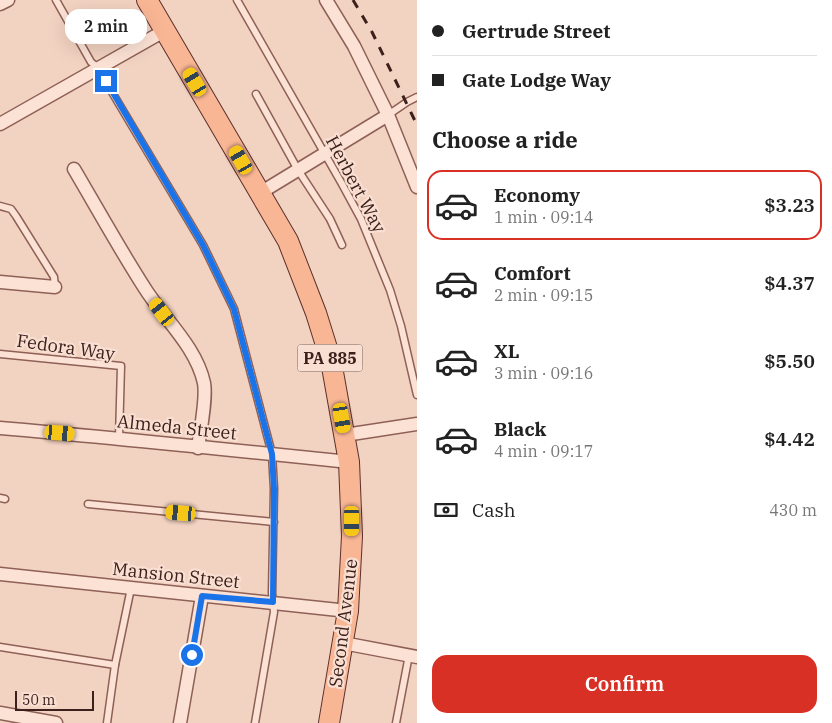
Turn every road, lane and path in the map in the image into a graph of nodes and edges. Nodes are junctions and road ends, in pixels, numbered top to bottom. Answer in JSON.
{"nodes":[{"id":1,"x":8,"y":0,"type":"edge"},
{"id":2,"x":56,"y":0,"type":"edge"},
{"id":3,"x":147,"y":0,"type":"edge"},
{"id":4,"x":237,"y":0,"type":"edge"},
{"id":5,"x":326,"y":0,"type":"edge"},
{"id":6,"x":0,"y":4,"type":"edge"},
{"id":7,"x":164,"y":31,"type":"junction"},
{"id":8,"x":97,"y":67,"type":"junction"},
{"id":9,"x":256,"y":94,"type":"dead end"},
{"id":10,"x":417,"y":97,"type":"edge"},
{"id":11,"x":388,"y":115,"type":"junction"},
{"id":12,"x":0,"y":124,"type":"edge"},
{"id":13,"x":325,"y":155,"type":"junction"},
{"id":14,"x":74,"y":169,"type":"dead end"},
{"id":15,"x":298,"y":170,"type":"junction"},
{"id":16,"x":417,"y":187,"type":"edge"},
{"id":17,"x":260,"y":193,"type":"junction"},
{"id":18,"x":0,"y":206,"type":"edge"},
{"id":19,"x":342,"y":246,"type":"dead end"},
{"id":20,"x":0,"y":282,"type":"edge"},
{"id":21,"x":55,"y":287,"type":"joint"},
{"id":22,"x":0,"y":354,"type":"edge"},
{"id":23,"x":417,"y":395,"type":"edge"},
{"id":24,"x":417,"y":424,"type":"edge"},
{"id":25,"x":0,"y":428,"type":"edge"},
{"id":26,"x":345,"y":435,"type":"junction"},
{"id":27,"x":119,"y":438,"type":"junction"},
{"id":28,"x":198,"y":448,"type":"junction"},
{"id":29,"x":272,"y":454,"type":"junction"},
{"id":30,"x":349,"y":462,"type":"junction"},
{"id":31,"x":88,"y":504,"type":"dead end"},
{"id":32,"x":274,"y":522,"type":"junction"},
{"id":33,"x":0,"y":574,"type":"edge"},
{"id":34,"x":131,"y":588,"type":"junction"},
{"id":35,"x":202,"y":596,"type":"junction"},
{"id":36,"x":273,"y":602,"type":"junction"},
{"id":37,"x":348,"y":612,"type":"junction"},
{"id":38,"x":343,"y":643,"type":"junction"},
{"id":39,"x":0,"y":647,"type":"edge"},
{"id":40,"x":413,"y":656,"type":"edge"},
{"id":41,"x":115,"y":665,"type":"junction"},
{"id":42,"x":0,"y":713,"type":"edge"},
{"id":43,"x":56,"y":723,"type":"edge"},
{"id":44,"x":107,"y":723,"type":"edge"},
{"id":45,"x":180,"y":723,"type":"edge"},
{"id":46,"x":255,"y":723,"type":"edge"},
{"id":47,"x":329,"y":723,"type":"edge"},
{"id":48,"x":396,"y":723,"type":"edge"}],
"edges":[{"from":1,"to":6,"type":"street"},
{"from":2,"to":8,"type":"lane"},
{"from":3,"to":7,"type":"main road","name":"Second Avenue","number":"PA 885"},
{"from":4,"to":13,"type":"lane","name":"Herbert Way"},
{"from":5,"to":11,"type":"street"},
{"from":7,"to":8,"type":"street"},
{"from":7,"to":17,"type":"main road","name":"Second Avenue","number":"PA 885"},
{"from":8,"to":12,"type":"street"},
{"from":8,"to":29,"type":"lane"},
{"from":9,"to":15,"type":"lane"},
{"from":10,"to":11,"type":"lane"},
{"from":11,"to":13,"type":"street"},
{"from":11,"to":16,"type":"street"},
{"from":13,"to":15,"type":"street"},
{"from":13,"to":23,"type":"lane","name":"Herbert Way"},
{"from":14,"to":28,"type":"street"},
{"from":15,"to":17,"type":"street"},
{"from":15,"to":19,"type":"lane"},
{"from":17,"to":26,"type":"main road","name":"Second Avenue","number":"PA 885"},
{"from":18,"to":21,"type":"lane"},
{"from":20,"to":21,"type":"street"},
{"from":22,"to":27,"type":"lane","name":"Fedora Way"},
{"from":24,"to":26,"type":"street"},
{"from":25,"to":27,"type":"street","name":"Almeda Street"},
{"from":26,"to":30,"type":"main road","name":"Second Avenue","number":"PA 885"},
{"from":27,"to":28,"type":"street","name":"Almeda Street"},
{"from":28,"to":29,"type":"street","name":"Almeda Street"},
{"from":29,"to":30,"type":"street","name":"Almeda Street"},
{"from":29,"to":32,"type":"lane"},
{"from":30,"to":37,"type":"main road","name":"Second Avenue","number":"PA 885"},
{"from":31,"to":32,"type":"lane"},
{"from":32,"to":36,"type":"lane"},
{"from":33,"to":34,"type":"street","name":"Mansion Street"},
{"from":34,"to":35,"type":"street","name":"Mansion Street"},
{"from":34,"to":41,"type":"lane"},
{"from":35,"to":36,"type":"street","name":"Mansion Street"},
{"from":35,"to":45,"type":"street"},
{"from":36,"to":37,"type":"street","name":"Mansion Street"},
{"from":36,"to":46,"type":"lane"},
{"from":37,"to":38,"type":"main road","name":"Second Avenue","number":"PA 885"},
{"from":38,"to":40,"type":"street"},
{"from":38,"to":47,"type":"main road","name":"Second Avenue","number":"PA 885"},
{"from":39,"to":41,"type":"lane"},
{"from":40,"to":48,"type":"lane"},
{"from":41,"to":44,"type":"lane"},
{"from":42,"to":43,"type":"street"}]}
